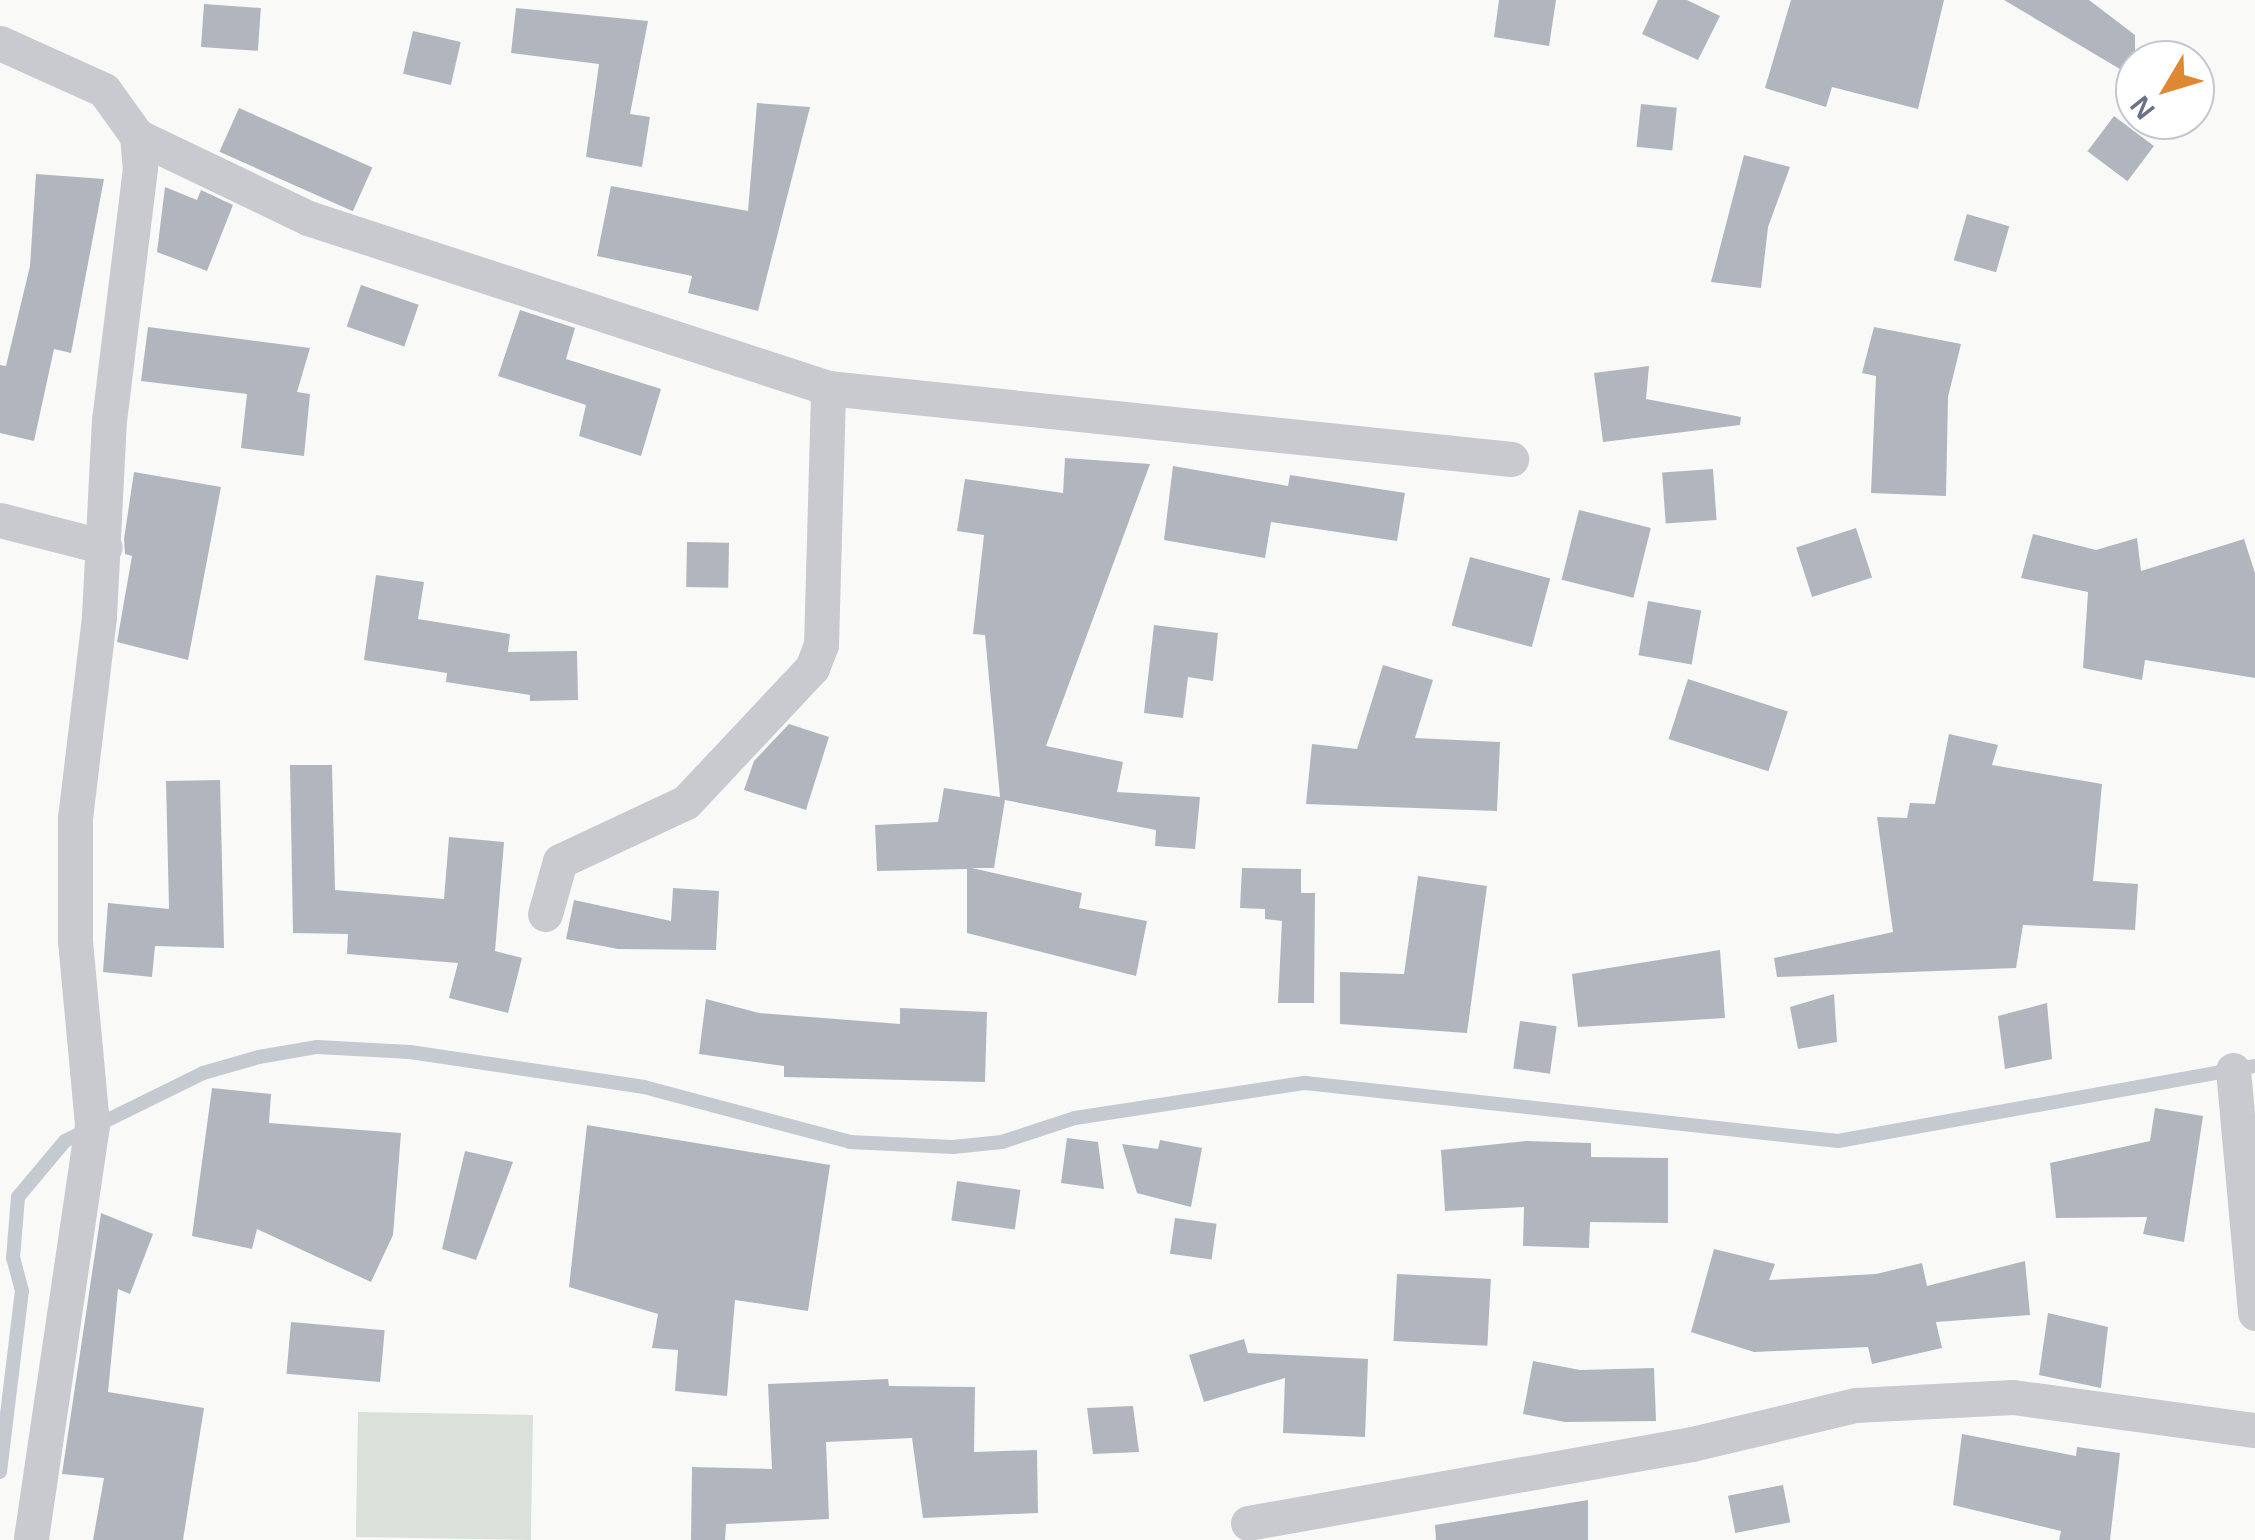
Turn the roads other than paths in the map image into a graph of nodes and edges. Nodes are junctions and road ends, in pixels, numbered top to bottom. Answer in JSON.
{"nodes":[{"id":1,"x":0,"y":43,"type":"edge"},
{"id":2,"x":137,"y":136,"type":"junction"},
{"id":3,"x":828,"y":388,"type":"junction"},
{"id":4,"x":1511,"y":459,"type":"dead end"},
{"id":5,"x":0,"y":520,"type":"edge"},
{"id":6,"x":105,"y":547,"type":"junction"},
{"id":7,"x":546,"y":914,"type":"dead end"},
{"id":8,"x":2234,"y":1070,"type":"dead end"},
{"id":9,"x":2255,"y":1313,"type":"edge"},
{"id":10,"x":2255,"y":1430,"type":"edge"},
{"id":11,"x":1248,"y":1523,"type":"dead end"},
{"id":12,"x":31,"y":1540,"type":"edge"}],
"edges":[{"from":1,"to":2,"type":"street"},
{"from":2,"to":3,"type":"street"},
{"from":2,"to":6,"type":"street"},
{"from":3,"to":4,"type":"street"},
{"from":3,"to":7,"type":"street"},
{"from":5,"to":6,"type":"street"},
{"from":6,"to":12,"type":"street"},
{"from":8,"to":9,"type":"street"},
{"from":10,"to":11,"type":"street"}]}
